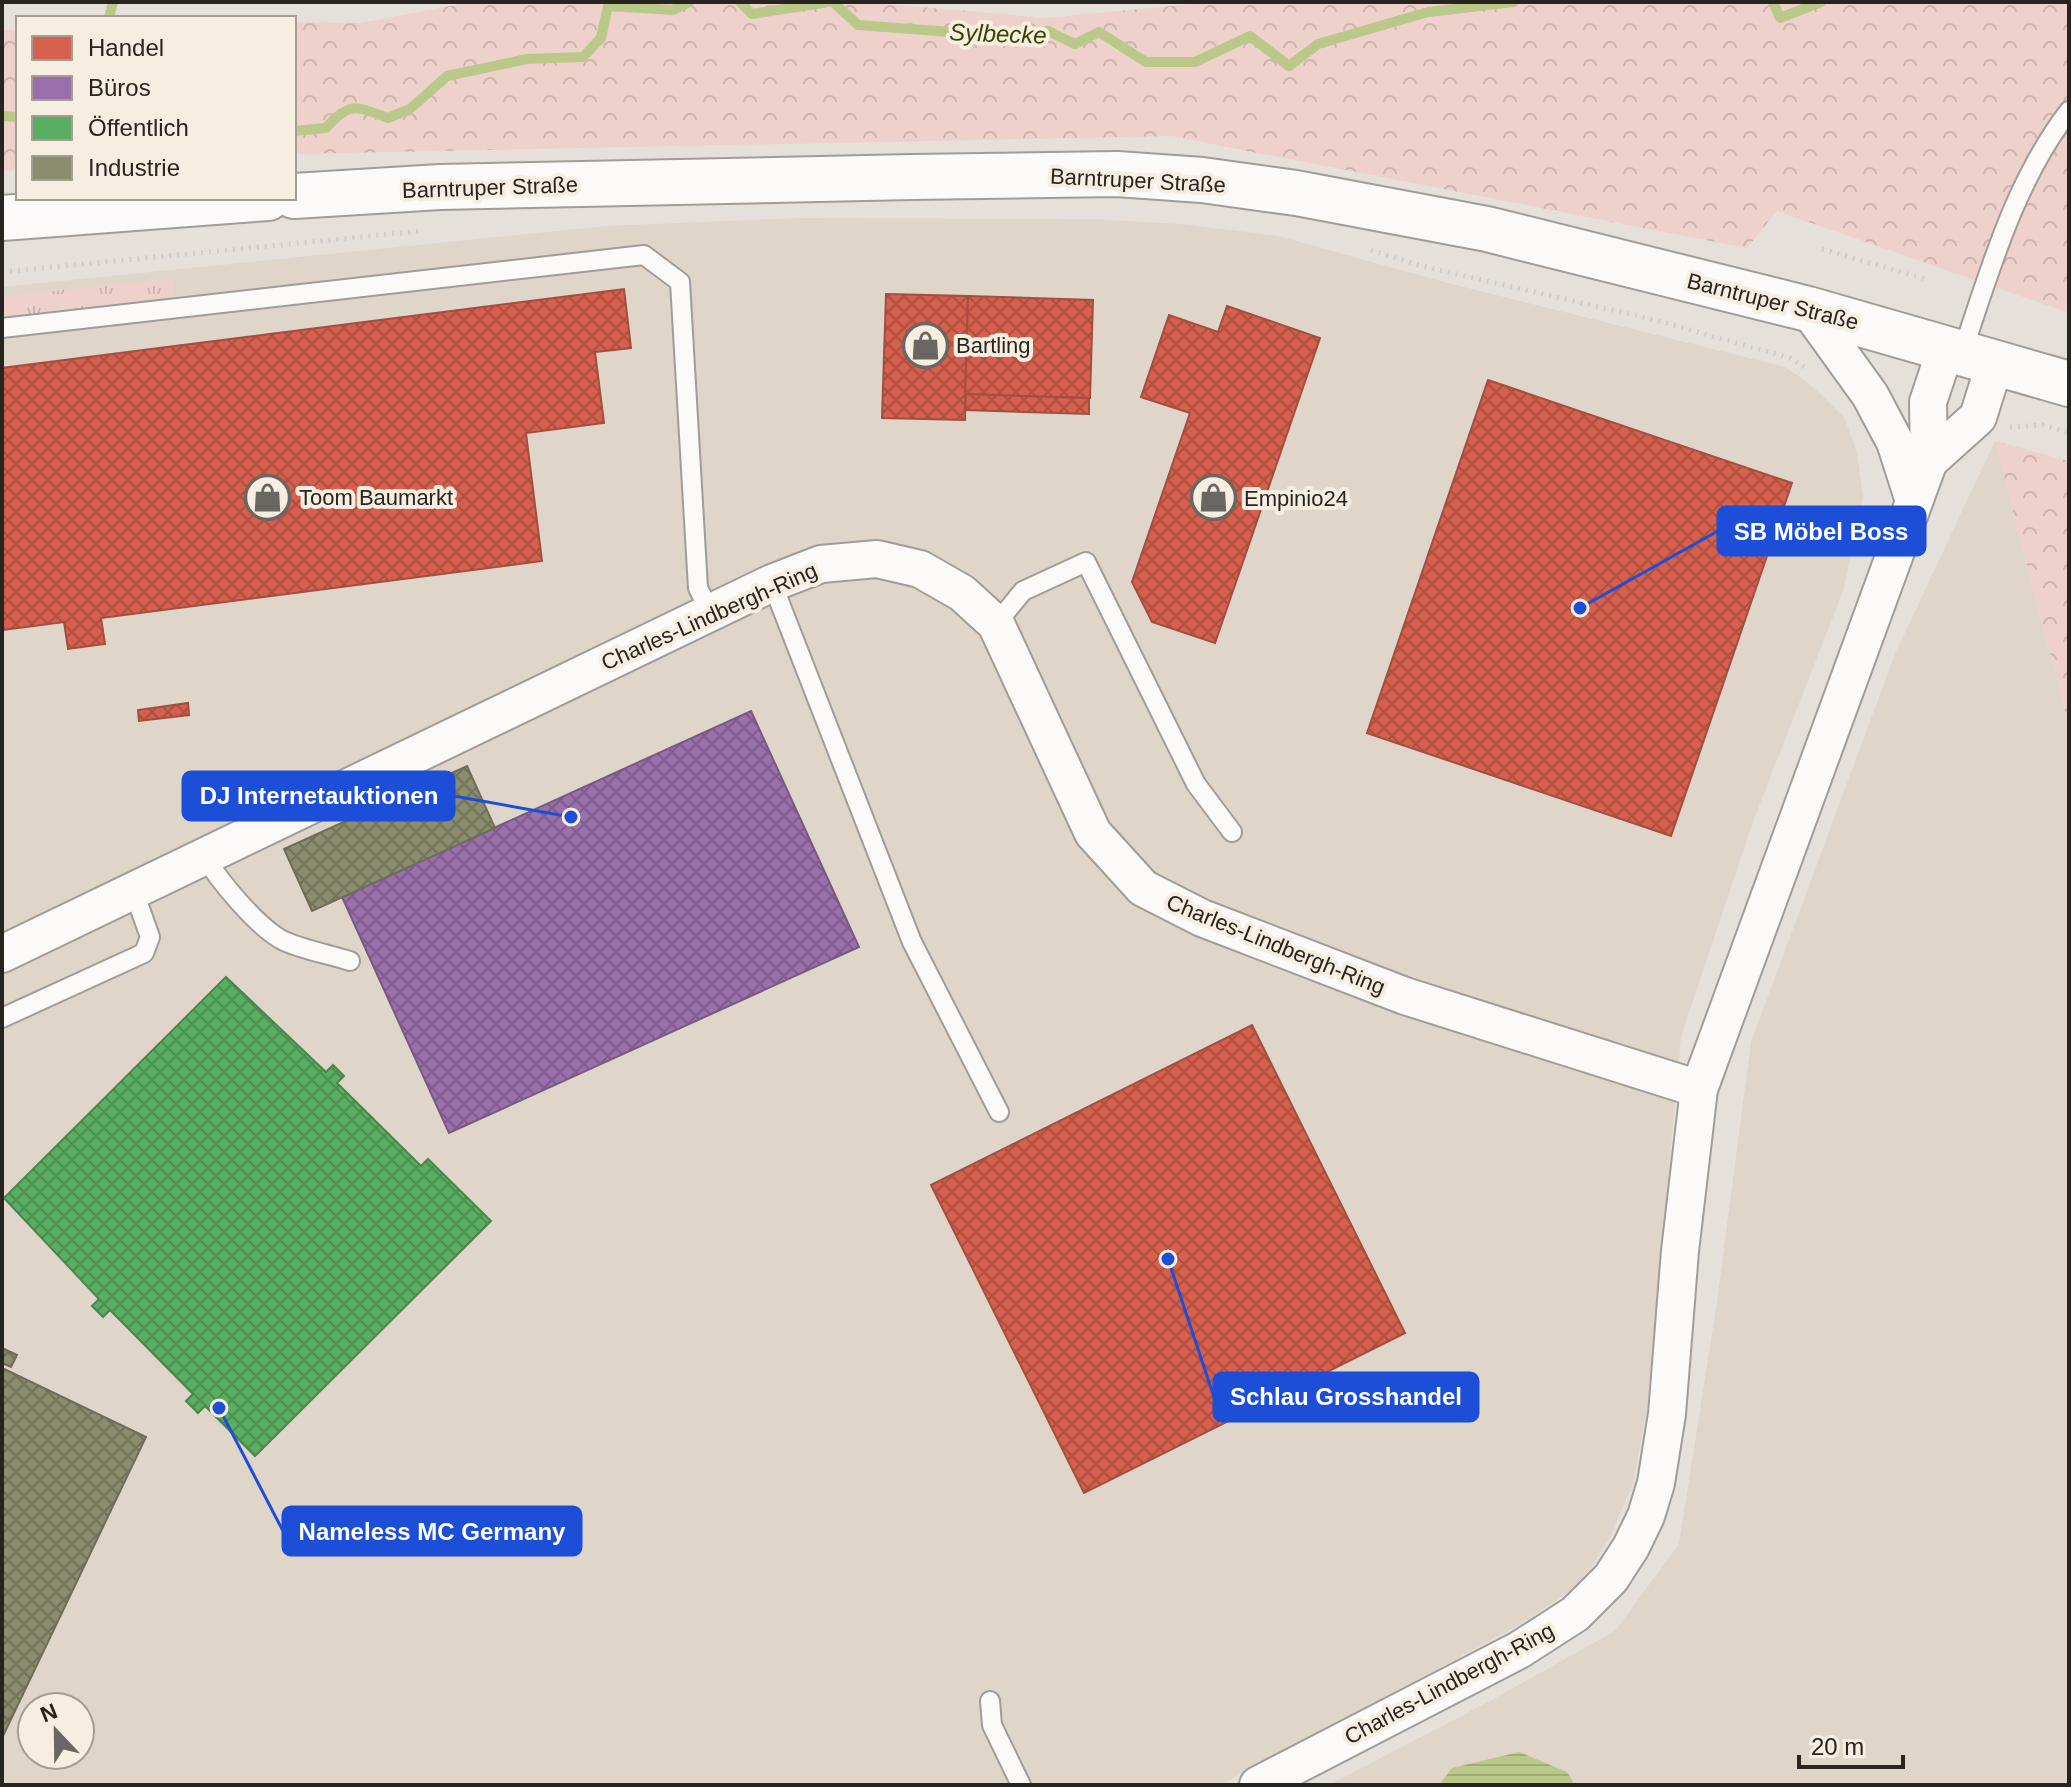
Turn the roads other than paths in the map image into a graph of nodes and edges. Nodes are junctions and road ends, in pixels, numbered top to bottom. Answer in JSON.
{"nodes":[{"id":1,"x":2069,"y":111,"type":"edge"},
{"id":2,"x":296,"y":196,"type":"edge"},
{"id":3,"x":241,"y":200,"type":"edge"},
{"id":4,"x":2,"y":218,"type":"edge"},
{"id":5,"x":1808,"y":309,"type":"junction"},
{"id":6,"x":2,"y":328,"type":"edge"},
{"id":7,"x":1968,"y":354,"type":"junction"},
{"id":8,"x":2069,"y":384,"type":"edge"},
{"id":9,"x":1929,"y":461,"type":"junction"},
{"id":10,"x":1913,"y":498,"type":"junction"},
{"id":11,"x":772,"y":583,"type":"junction"},
{"id":12,"x":710,"y":612,"type":"junction"},
{"id":13,"x":996,"y":624,"type":"junction"},
{"id":14,"x":1232,"y":832,"type":"dead end"},
{"id":15,"x":204,"y":855,"type":"junction"},
{"id":16,"x":133,"y":889,"type":"junction"},
{"id":17,"x":2,"y":954,"type":"edge"},
{"id":18,"x":350,"y":961,"type":"dead end"},
{"id":19,"x":2,"y":1018,"type":"edge"},
{"id":20,"x":1699,"y":1089,"type":"junction"},
{"id":21,"x":999,"y":1112,"type":"dead end"},
{"id":22,"x":990,"y":1701,"type":"dead end"},
{"id":23,"x":1021,"y":1785,"type":"edge"},
{"id":24,"x":1258,"y":1785,"type":"edge"}],
"edges":[{"from":1,"to":7,"type":"lane"},
{"from":2,"to":5,"type":"main road","name":"Barntruper Straße"},
{"from":3,"to":4,"type":"main road"},
{"from":5,"to":7,"type":"main road","name":"Barntruper Straße"},
{"from":5,"to":10,"type":"street"},
{"from":6,"to":12,"type":"lane"},
{"from":7,"to":8,"type":"main road","name":"Barntruper Straße"},
{"from":7,"to":9,"type":"street","name":"Charles-Lindbergh-Ring"},
{"from":7,"to":9,"type":"street","name":"Charles-Lindbergh-Ring"},
{"from":9,"to":10,"type":"street","name":"Charles-Lindbergh-Ring"},
{"from":10,"to":20,"type":"street","name":"Charles-Lindbergh-Ring"},
{"from":11,"to":12,"type":"street","name":"Charles-Lindbergh-Ring"},
{"from":11,"to":13,"type":"street","name":"Charles-Lindbergh-Ring"},
{"from":11,"to":21,"type":"lane"},
{"from":12,"to":15,"type":"street","name":"Charles-Lindbergh-Ring"},
{"from":13,"to":14,"type":"lane"},
{"from":13,"to":20,"type":"street","name":"Charles-Lindbergh-Ring"},
{"from":15,"to":16,"type":"street","name":"Charles-Lindbergh-Ring"},
{"from":15,"to":18,"type":"lane"},
{"from":16,"to":17,"type":"street","name":"Charles-Lindbergh-Ring"},
{"from":16,"to":19,"type":"lane"},
{"from":20,"to":24,"type":"street","name":"Charles-Lindbergh-Ring"},
{"from":22,"to":23,"type":"lane"}]}
